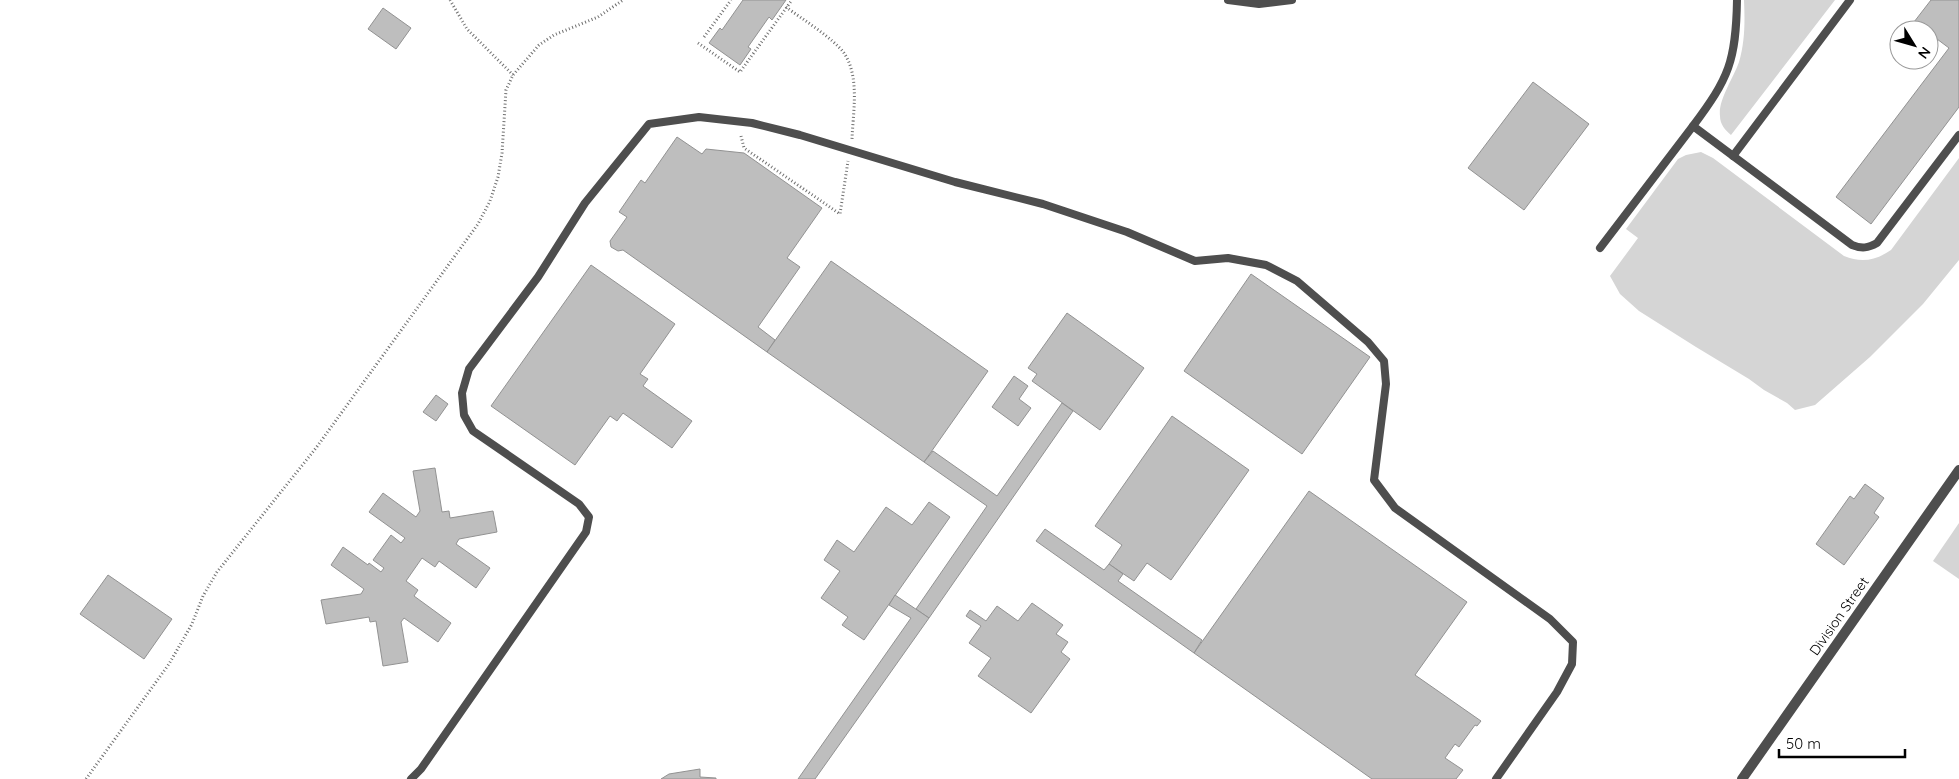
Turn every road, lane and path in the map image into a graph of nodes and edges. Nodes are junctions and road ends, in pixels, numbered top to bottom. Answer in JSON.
{"nodes":[{"id":1,"x":450,"y":0,"type":"edge"},
{"id":2,"x":623,"y":0,"type":"edge"},
{"id":3,"x":731,"y":0,"type":"edge"},
{"id":4,"x":792,"y":0,"type":"edge"},
{"id":5,"x":1228,"y":0,"type":"edge"},
{"id":6,"x":1292,"y":0,"type":"edge"},
{"id":7,"x":1737,"y":0,"type":"edge"},
{"id":8,"x":1850,"y":0,"type":"edge"},
{"id":9,"x":786,"y":7,"type":"junction"},
{"id":10,"x":704,"y":37,"type":"dead end"},
{"id":11,"x":698,"y":43,"type":"dead end"},
{"id":12,"x":512,"y":75,"type":"junction"},
{"id":13,"x":1692,"y":126,"type":"junction"},
{"id":14,"x":1959,"y":135,"type":"edge"},
{"id":15,"x":741,"y":136,"type":"dead end"},
{"id":16,"x":851,"y":142,"type":"dead end"},
{"id":17,"x":1733,"y":156,"type":"junction"},
{"id":18,"x":848,"y":160,"type":"dead end"},
{"id":19,"x":1600,"y":248,"type":"dead end"},
{"id":20,"x":1959,"y":470,"type":"edge"},
{"id":21,"x":86,"y":779,"type":"edge"},
{"id":22,"x":411,"y":779,"type":"edge"},
{"id":23,"x":1496,"y":779,"type":"edge"},
{"id":24,"x":1742,"y":779,"type":"edge"}],
"edges":[{"from":1,"to":12,"type":"path"},
{"from":2,"to":12,"type":"path"},
{"from":3,"to":10,"type":"path"},
{"from":4,"to":9,"type":"path"},
{"from":5,"to":6,"type":"lane"},
{"from":7,"to":13,"type":"lane"},
{"from":8,"to":17,"type":"lane"},
{"from":9,"to":11,"type":"path"},
{"from":9,"to":16,"type":"path"},
{"from":12,"to":21,"type":"path"},
{"from":13,"to":17,"type":"lane"},
{"from":13,"to":19,"type":"lane"},
{"from":14,"to":17,"type":"lane"},
{"from":15,"to":18,"type":"path"},
{"from":20,"to":24,"type":"street","name":"Division Street"},
{"from":22,"to":23,"type":"lane"}]}
